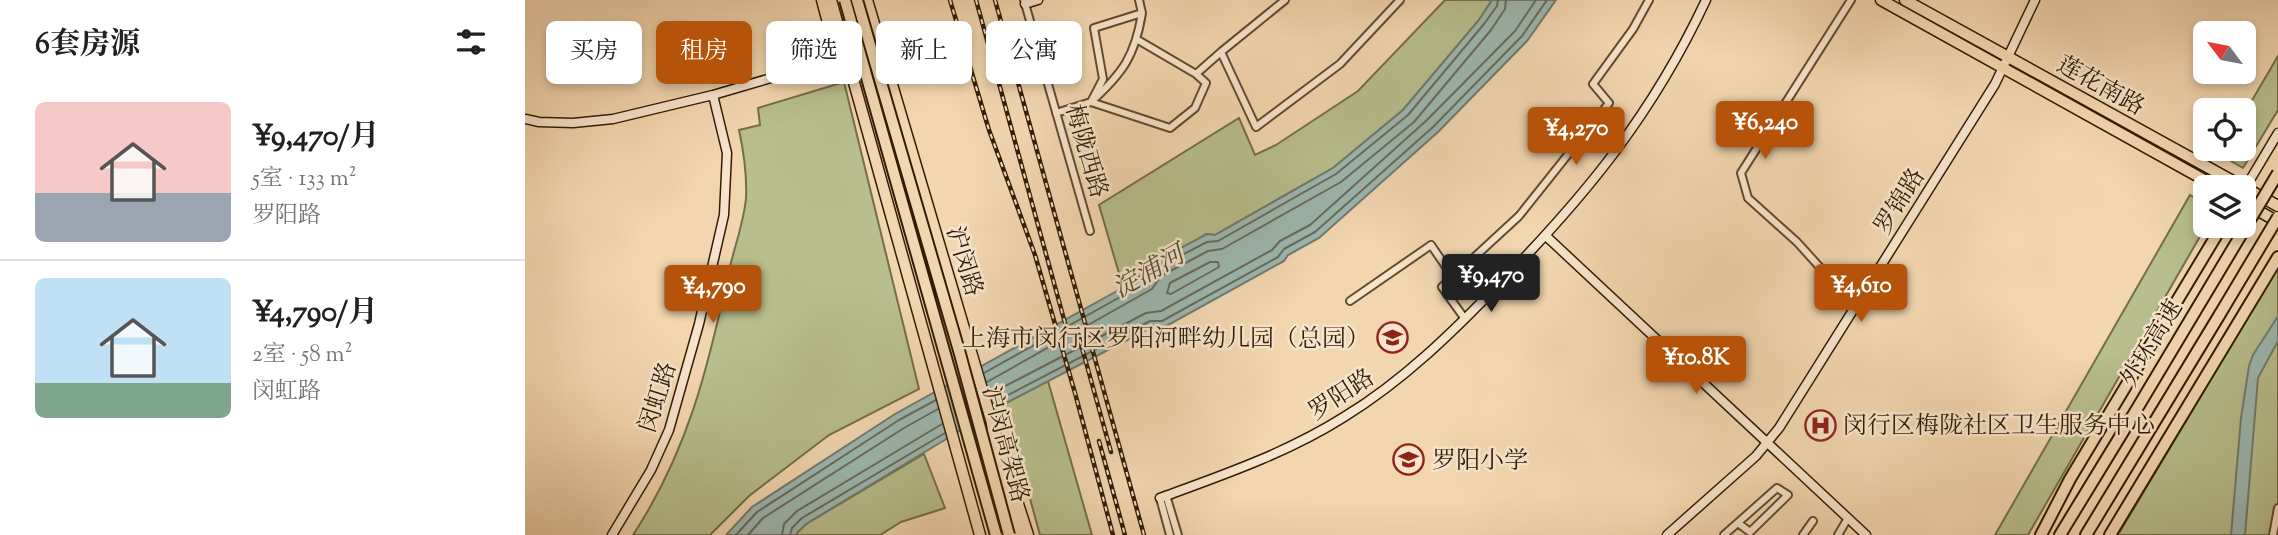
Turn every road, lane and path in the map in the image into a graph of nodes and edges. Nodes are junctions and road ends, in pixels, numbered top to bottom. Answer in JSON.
{"nodes":[{"id":1,"x":823,"y":0,"type":"edge"},
{"id":2,"x":831,"y":0,"type":"edge"},
{"id":3,"x":845,"y":0,"type":"edge"},
{"id":4,"x":857,"y":0,"type":"edge"},
{"id":5,"x":867,"y":0,"type":"edge"},
{"id":6,"x":1038,"y":0,"type":"edge"},
{"id":7,"x":1139,"y":0,"type":"edge"},
{"id":8,"x":1285,"y":0,"type":"edge"},
{"id":9,"x":1399,"y":0,"type":"edge"},
{"id":10,"x":1649,"y":0,"type":"edge"},
{"id":11,"x":1706,"y":0,"type":"edge"},
{"id":12,"x":1851,"y":0,"type":"edge"},
{"id":13,"x":1881,"y":0,"type":"edge"},
{"id":14,"x":1905,"y":0,"type":"edge"},
{"id":15,"x":2035,"y":0,"type":"edge"},
{"id":16,"x":1024,"y":1,"type":"edge"},
{"id":17,"x":1142,"y":13,"type":"junction"},
{"id":18,"x":828,"y":21,"type":"edge"},
{"id":19,"x":837,"y":21,"type":"edge"},
{"id":20,"x":876,"y":30,"type":"edge"},
{"id":21,"x":1138,"y":40,"type":"junction"},
{"id":22,"x":1221,"y":52,"type":"junction"},
{"id":23,"x":2009,"y":59,"type":"junction"},
{"id":24,"x":2003,"y":69,"type":"junction"},
{"id":25,"x":1196,"y":74,"type":"junction"},
{"id":26,"x":766,"y":79,"type":"edge"},
{"id":27,"x":854,"y":84,"type":"edge"},
{"id":28,"x":892,"y":84,"type":"edge"},
{"id":29,"x":713,"y":95,"type":"junction"},
{"id":30,"x":1091,"y":102,"type":"junction"},
{"id":31,"x":1056,"y":113,"type":"junction"},
{"id":32,"x":525,"y":119,"type":"edge"},
{"id":33,"x":2278,"y":133,"type":"edge"},
{"id":34,"x":2278,"y":173,"type":"edge"},
{"id":35,"x":2195,"y":175,"type":"edge"},
{"id":36,"x":2219,"y":175,"type":"edge"},
{"id":37,"x":2252,"y":175,"type":"edge"},
{"id":38,"x":2256,"y":195,"type":"edge"},
{"id":39,"x":2278,"y":206,"type":"edge"},
{"id":40,"x":2256,"y":209,"type":"edge"},
{"id":41,"x":2278,"y":217,"type":"edge"},
{"id":42,"x":2278,"y":222,"type":"edge"},
{"id":43,"x":1090,"y":231,"type":"dead end"},
{"id":44,"x":1546,"y":236,"type":"junction"},
{"id":45,"x":2215,"y":238,"type":"edge"},
{"id":46,"x":2278,"y":257,"type":"edge"},
{"id":47,"x":1453,"y":277,"type":"junction"},
{"id":48,"x":1350,"y":301,"type":"dead end"},
{"id":49,"x":1856,"y":306,"type":"junction"},
{"id":50,"x":1465,"y":319,"type":"junction"},
{"id":51,"x":992,"y":423,"type":"junction"},
{"id":52,"x":1768,"y":443,"type":"junction"},
{"id":53,"x":1163,"y":496,"type":"junction"},
{"id":54,"x":2278,"y":508,"type":"edge"},
{"id":55,"x":1848,"y":518,"type":"junction"},
{"id":56,"x":1813,"y":521,"type":"dead end"},
{"id":57,"x":1738,"y":523,"type":"junction"},
{"id":58,"x":1752,"y":534,"type":"edge"},
{"id":59,"x":612,"y":535,"type":"edge"},
{"id":60,"x":980,"y":535,"type":"edge"},
{"id":61,"x":996,"y":535,"type":"edge"},
{"id":62,"x":1009,"y":535,"type":"edge"},
{"id":63,"x":1018,"y":535,"type":"edge"},
{"id":64,"x":1028,"y":535,"type":"edge"},
{"id":65,"x":1170,"y":535,"type":"edge"},
{"id":66,"x":1178,"y":535,"type":"edge"},
{"id":67,"x":1667,"y":535,"type":"edge"},
{"id":68,"x":1724,"y":535,"type":"edge"},
{"id":69,"x":1803,"y":535,"type":"edge"},
{"id":70,"x":1838,"y":535,"type":"edge"},
{"id":71,"x":1866,"y":535,"type":"edge"},
{"id":72,"x":2041,"y":535,"type":"edge"},
{"id":73,"x":2060,"y":535,"type":"edge"},
{"id":74,"x":2086,"y":535,"type":"edge"},
{"id":75,"x":2110,"y":535,"type":"edge"},
{"id":76,"x":2273,"y":535,"type":"edge"}],
"edges":[{"from":1,"to":18,"type":"main road"},
{"from":2,"to":19,"type":"main road"},
{"from":3,"to":61,"type":"highway","name":"沪闵高架路","bridge":true},
{"from":4,"to":62,"type":"highway","name":"沪闵高架路","bridge":true},
{"from":5,"to":20,"type":"main road","name":"沪闵路"},
{"from":6,"to":16,"type":"street"},
{"from":7,"to":17,"type":"street"},
{"from":8,"to":22,"type":"street"},
{"from":9,"to":22,"type":"street"},
{"from":10,"to":47,"type":"street"},
{"from":11,"to":44,"type":"street","name":"罗阳路"},
{"from":12,"to":49,"type":"street"},
{"from":13,"to":24,"type":"main road","name":"莲花南路"},
{"from":14,"to":23,"type":"main road","name":"莲花南路"},
{"from":15,"to":23,"type":"street","name":"罗锦路"},
{"from":16,"to":31,"type":"street","name":"梅陇西路"},
{"from":17,"to":21,"type":"street"},
{"from":17,"to":30,"type":"street"},
{"from":21,"to":25,"type":"street"},
{"from":21,"to":30,"type":"street"},
{"from":22,"to":25,"type":"street"},
{"from":23,"to":24,"type":"street","name":"罗锦路"},
{"from":23,"to":36,"type":"main road","name":"莲花南路"},
{"from":24,"to":35,"type":"main road","name":"莲花南路"},
{"from":24,"to":49,"type":"street","name":"罗锦路"},
{"from":25,"to":30,"type":"street"},
{"from":26,"to":29,"type":"street"},
{"from":27,"to":60,"type":"main road"},
{"from":28,"to":51,"type":"main road","name":"沪闵路"},
{"from":29,"to":32,"type":"street"},
{"from":29,"to":59,"type":"street","name":"闵虹路"},
{"from":30,"to":31,"type":"street"},
{"from":31,"to":43,"type":"street","name":"梅陇西路"},
{"from":33,"to":37,"type":"street"},
{"from":34,"to":73,"type":"highway","name":"外环高速","bridge":true},
{"from":38,"to":39,"type":"main road","name":"莲花南路"},
{"from":40,"to":42,"type":"main road"},
{"from":41,"to":74,"type":"highway","name":"外环高速","bridge":true},
{"from":44,"to":50,"type":"street","name":"罗阳路"},
{"from":44,"to":52,"type":"street"},
{"from":45,"to":72,"type":"highway"},
{"from":46,"to":75,"type":"highway"},
{"from":47,"to":48,"type":"street"},
{"from":47,"to":50,"type":"street"},
{"from":49,"to":52,"type":"street","name":"罗锦路"},
{"from":50,"to":53,"type":"street","name":"罗阳路"},
{"from":51,"to":63,"type":"highway","name":"沪闵路"},
{"from":51,"to":64,"type":"main road"},
{"from":52,"to":55,"type":"street"},
{"from":52,"to":67,"type":"street","name":"罗锦路"},
{"from":53,"to":65,"type":"street"},
{"from":53,"to":66,"type":"street"},
{"from":54,"to":76,"type":"street"},
{"from":55,"to":70,"type":"street"},
{"from":55,"to":71,"type":"street"},
{"from":56,"to":69,"type":"street"},
{"from":57,"to":58,"type":"street"},
{"from":57,"to":58,"type":"street"},
{"from":57,"to":68,"type":"street"}]}
